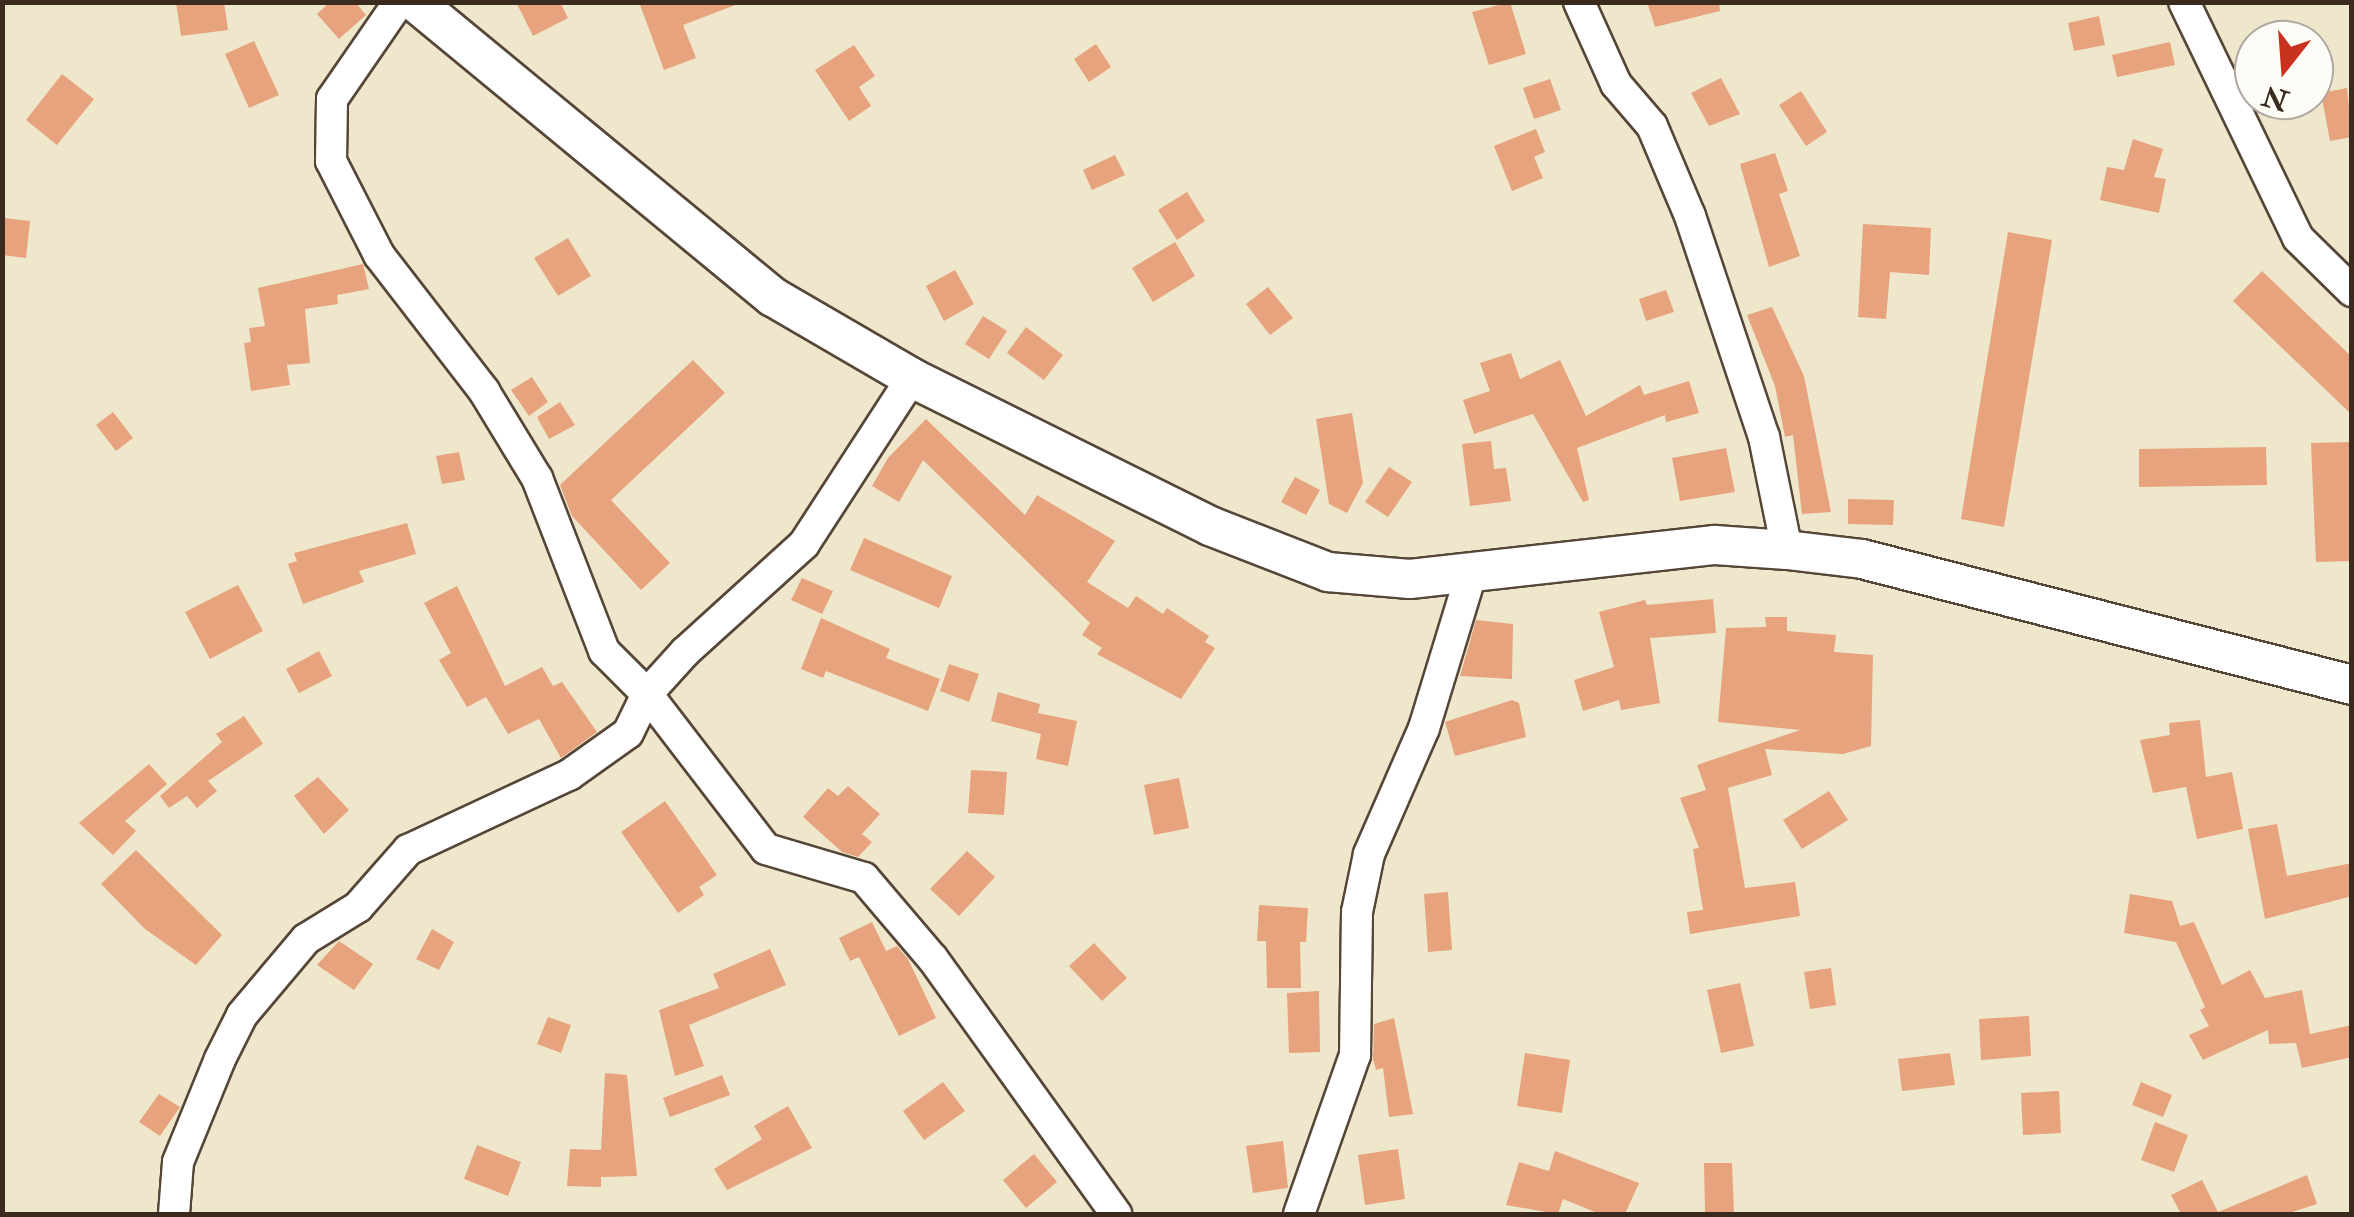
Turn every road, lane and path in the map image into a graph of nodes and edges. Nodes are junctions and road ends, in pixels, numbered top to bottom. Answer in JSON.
{"nodes":[{"id":1,"x":399,"y":2,"type":"edge"},
{"id":2,"x":414,"y":2,"type":"edge"},
{"id":3,"x":1579,"y":2,"type":"edge"},
{"id":4,"x":2184,"y":2,"type":"edge"},
{"id":5,"x":2352,"y":291,"type":"edge"},
{"id":6,"x":912,"y":378,"type":"junction"},
{"id":7,"x":1787,"y":550,"type":"junction"},
{"id":8,"x":1472,"y":571,"type":"junction"},
{"id":9,"x":2352,"y":686,"type":"edge"},
{"id":10,"x":647,"y":694,"type":"junction"},
{"id":11,"x":174,"y":1214,"type":"edge"},
{"id":12,"x":1116,"y":1214,"type":"edge"},
{"id":13,"x":1299,"y":1214,"type":"edge"}],
"edges":[{"from":1,"to":10,"type":"street"},
{"from":2,"to":6,"type":"main road"},
{"from":3,"to":7,"type":"street"},
{"from":4,"to":5,"type":"street"},
{"from":6,"to":8,"type":"main road"},
{"from":6,"to":10,"type":"street"},
{"from":7,"to":8,"type":"main road"},
{"from":7,"to":9,"type":"main road"},
{"from":8,"to":13,"type":"street"},
{"from":10,"to":11,"type":"street"},
{"from":10,"to":12,"type":"street"}]}
